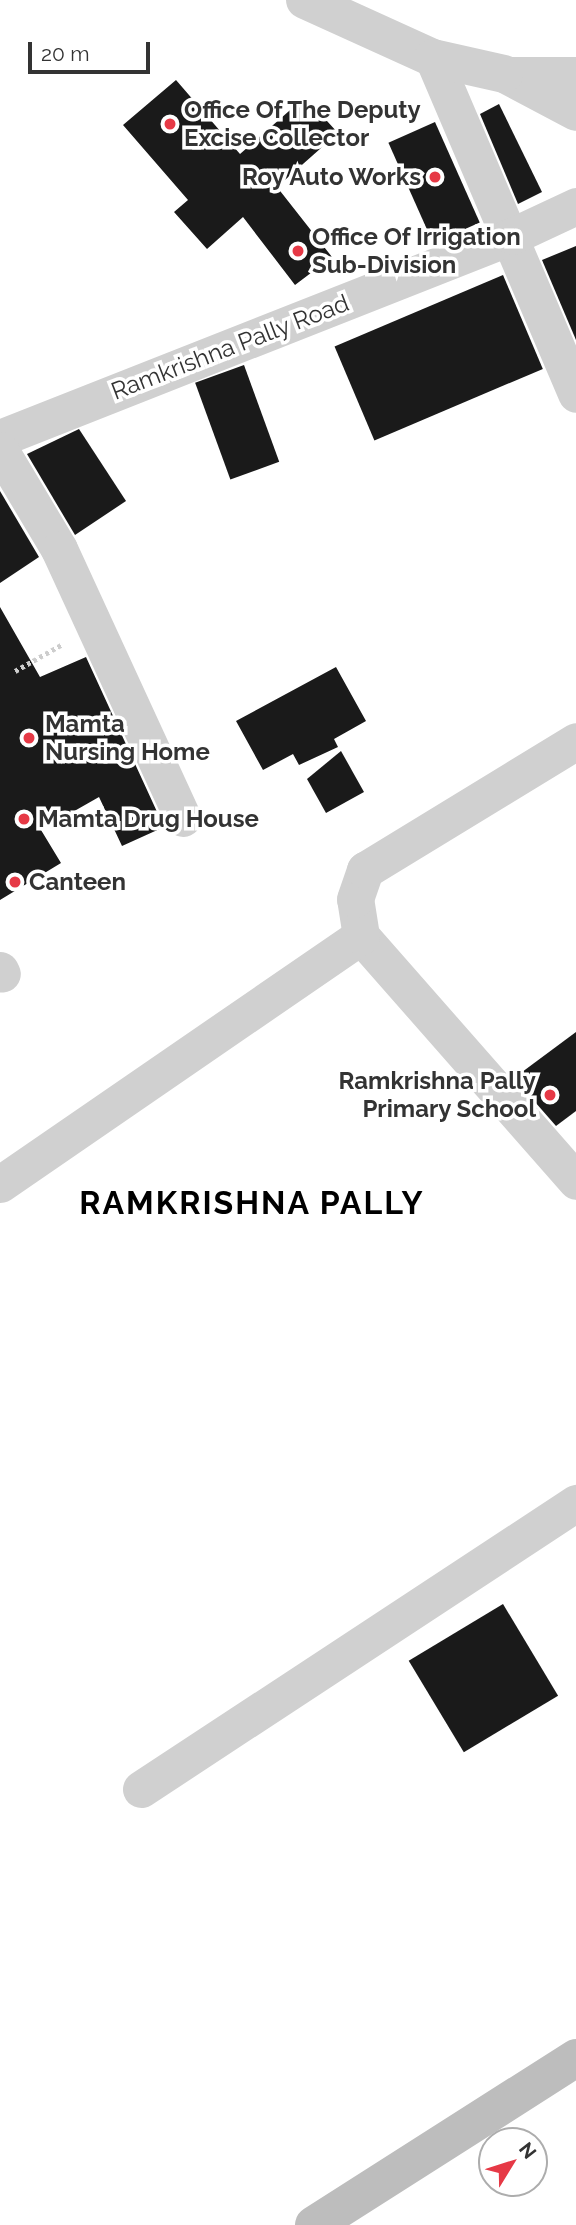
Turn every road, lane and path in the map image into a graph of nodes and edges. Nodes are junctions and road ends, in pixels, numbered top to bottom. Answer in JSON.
{"nodes":[{"id":1,"x":305,"y":0,"type":"edge"},
{"id":2,"x":433,"y":58,"type":"junction"},
{"id":3,"x":504,"y":74,"type":"junction"},
{"id":4,"x":576,"y":75,"type":"edge"},
{"id":5,"x":576,"y":112,"type":"edge"},
{"id":6,"x":576,"y":206,"type":"edge"},
{"id":7,"x":513,"y":236,"type":"junction"},
{"id":8,"x":576,"y":394,"type":"edge"},
{"id":9,"x":0,"y":438,"type":"edge"},
{"id":10,"x":0,"y":450,"type":"edge"},
{"id":11,"x":95,"y":626,"type":"junction"},
{"id":12,"x":15,"y":671,"type":"dead end"},
{"id":13,"x":576,"y":741,"type":"edge"},
{"id":14,"x":183,"y":818,"type":"dead end"},
{"id":15,"x":361,"y":936,"type":"junction"},
{"id":16,"x":576,"y":1181,"type":"edge"},
{"id":17,"x":0,"y":1184,"type":"edge"},
{"id":18,"x":576,"y":1503,"type":"edge"},
{"id":19,"x":141,"y":1789,"type":"dead end"},
{"id":20,"x":576,"y":2058,"type":"edge"},
{"id":21,"x":314,"y":2225,"type":"edge"}],
"edges":[{"from":1,"to":2,"type":"street"},
{"from":2,"to":3,"type":"street"},
{"from":2,"to":7,"type":"street"},
{"from":3,"to":4,"type":"street"},
{"from":3,"to":5,"type":"street"},
{"from":6,"to":7,"type":"street","name":"Ramkrishna Pally Road"},
{"from":7,"to":8,"type":"street"},
{"from":7,"to":9,"type":"street","name":"Ramkrishna Pally Road"},
{"from":10,"to":11,"type":"street"},
{"from":11,"to":12,"type":"path"},
{"from":11,"to":14,"type":"street"},
{"from":13,"to":15,"type":"street"},
{"from":15,"to":16,"type":"street"},
{"from":15,"to":17,"type":"street"},
{"from":18,"to":19,"type":"street"},
{"from":20,"to":21,"type":"main road"}]}
